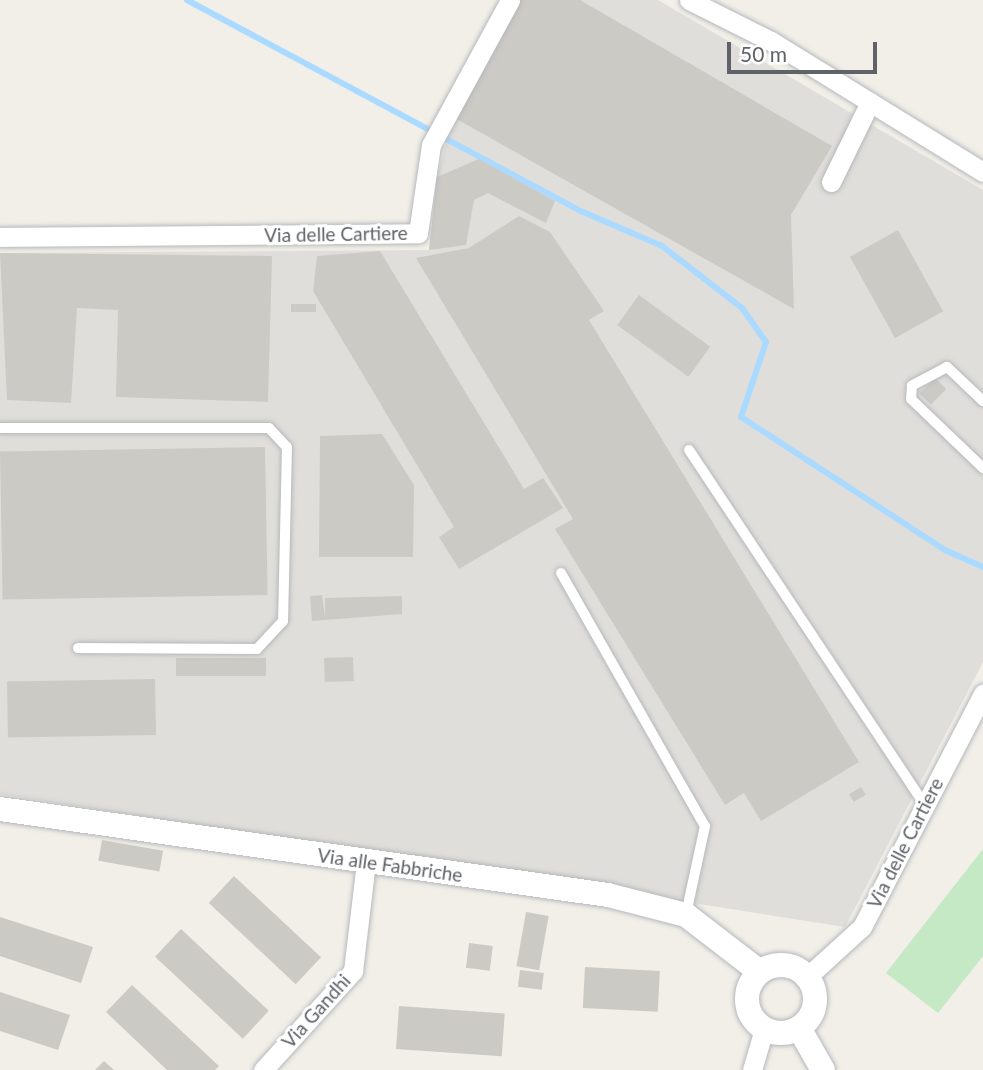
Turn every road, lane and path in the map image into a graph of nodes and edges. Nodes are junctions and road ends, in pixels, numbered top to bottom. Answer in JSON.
{"nodes":[{"id":1,"x":510,"y":0,"type":"edge"},
{"id":2,"x":689,"y":0,"type":"edge"},
{"id":3,"x":870,"y":102,"type":"junction"},
{"id":4,"x":983,"y":172,"type":"edge"},
{"id":5,"x":831,"y":182,"type":"dead end"},
{"id":6,"x":0,"y":237,"type":"edge"},
{"id":7,"x":983,"y":401,"type":"edge"},
{"id":8,"x":0,"y":428,"type":"edge"},
{"id":9,"x":689,"y":450,"type":"dead end"},
{"id":10,"x":983,"y":468,"type":"edge"},
{"id":11,"x":561,"y":573,"type":"dead end"},
{"id":12,"x":78,"y":648,"type":"dead end"},
{"id":13,"x":983,"y":694,"type":"edge"},
{"id":14,"x":925,"y":805,"type":"junction"},
{"id":15,"x":0,"y":810,"type":"edge"},
{"id":16,"x":366,"y":862,"type":"junction"},
{"id":17,"x":686,"y":915,"type":"junction"},
{"id":18,"x":760,"y":972,"type":"junction"},
{"id":19,"x":807,"y":977,"type":"junction"},
{"id":20,"x":799,"y":1028,"type":"junction"},
{"id":21,"x":764,"y":1029,"type":"junction"},
{"id":22,"x":263,"y":1070,"type":"edge"},
{"id":23,"x":752,"y":1070,"type":"edge"},
{"id":24,"x":823,"y":1070,"type":"edge"}],
"edges":[{"from":1,"to":6,"type":"street","name":"Via delle Cartiere"},
{"from":2,"to":3,"type":"street"},
{"from":3,"to":4,"type":"street"},
{"from":3,"to":5,"type":"street"},
{"from":7,"to":10,"type":"lane"},
{"from":8,"to":12,"type":"lane"},
{"from":9,"to":14,"type":"lane"},
{"from":11,"to":17,"type":"lane"},
{"from":13,"to":14,"type":"street","name":"Via delle Cartiere"},
{"from":14,"to":19,"type":"street","name":"Via delle Cartiere"},
{"from":15,"to":16,"type":"street","name":"Via alle Fabbriche"},
{"from":16,"to":17,"type":"street","name":"Via alle Fabbriche"},
{"from":16,"to":22,"type":"street","name":"Via Gandhi"},
{"from":17,"to":18,"type":"street","name":"Via alle Fabbriche"},
{"from":18,"to":19,"type":"street"},
{"from":18,"to":21,"type":"street"},
{"from":19,"to":20,"type":"street"},
{"from":20,"to":21,"type":"street"},
{"from":20,"to":24,"type":"street"},
{"from":21,"to":23,"type":"street"}]}
